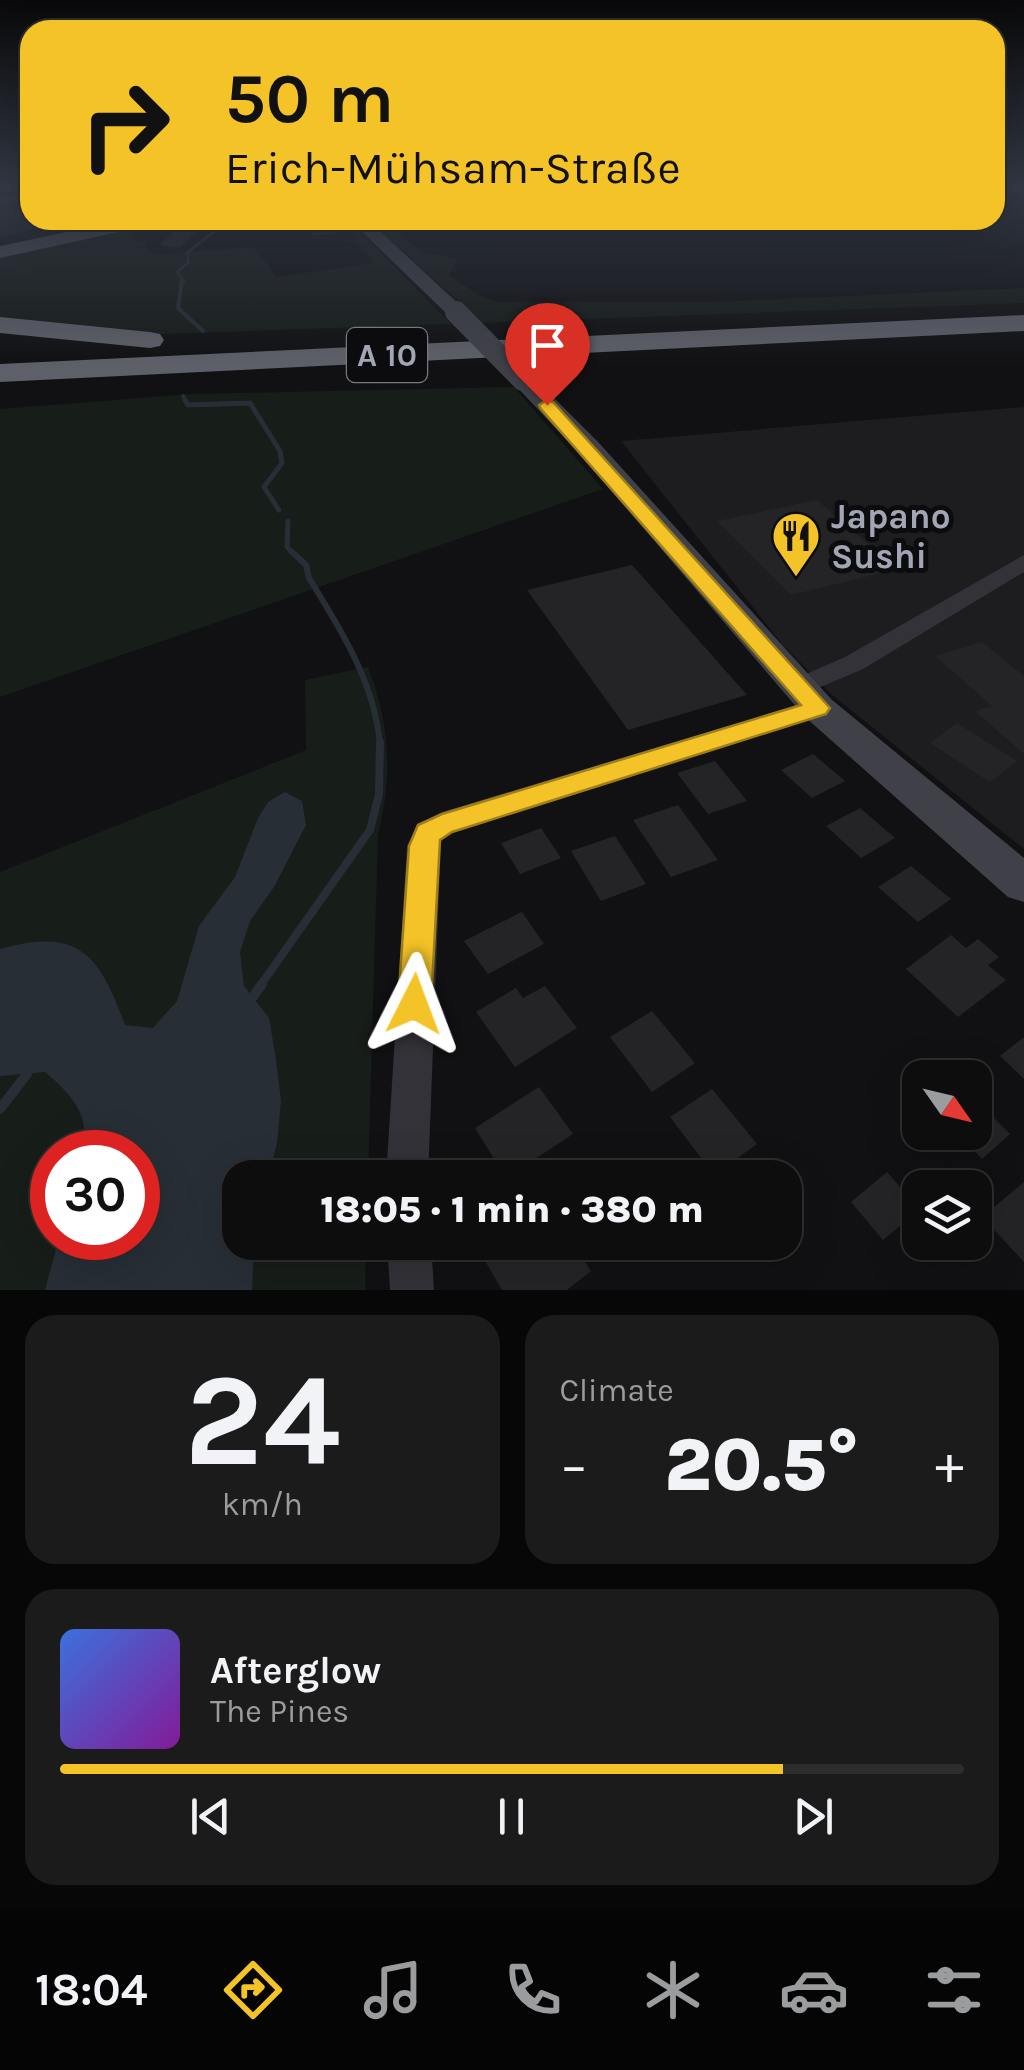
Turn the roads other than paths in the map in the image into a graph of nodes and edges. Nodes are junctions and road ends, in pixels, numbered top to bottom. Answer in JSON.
{"nodes":[{"id":1,"x":386,"y":246,"type":"edge"},
{"id":2,"x":1024,"y":311,"type":"edge"},
{"id":3,"x":1024,"y":323,"type":"edge"},
{"id":4,"x":0,"y":325,"type":"edge"},
{"id":5,"x":768,"y":330,"type":"junction"},
{"id":6,"x":150,"y":340,"type":"junction"},
{"id":7,"x":0,"y":348,"type":"edge"},
{"id":8,"x":0,"y":361,"type":"edge"},
{"id":9,"x":0,"y":373,"type":"edge"},
{"id":10,"x":0,"y":388,"type":"edge"},
{"id":11,"x":1024,"y":562,"type":"edge"},
{"id":12,"x":807,"y":698,"type":"junction"},
{"id":13,"x":1024,"y":884,"type":"edge"},
{"id":14,"x":408,"y":1160,"type":"edge"},
{"id":15,"x":410,"y":1260,"type":"edge"},
{"id":16,"x":412,"y":1290,"type":"edge"}],
"edges":[{"from":1,"to":12,"type":"street","bridge":true},
{"from":2,"to":5,"type":"highway","number":"A 10"},
{"from":3,"to":5,"type":"highway","number":"A 10"},
{"from":4,"to":6,"type":"highway"},
{"from":5,"to":6,"type":"highway"},
{"from":5,"to":8,"type":"highway","number":"A 10"},
{"from":5,"to":9,"type":"highway","number":"A 10"},
{"from":5,"to":10,"type":"highway"},
{"from":6,"to":7,"type":"highway"},
{"from":11,"to":12,"type":"street"},
{"from":12,"to":13,"type":"street"},
{"from":12,"to":14,"type":"street"},
{"from":15,"to":16,"type":"street"}]}
